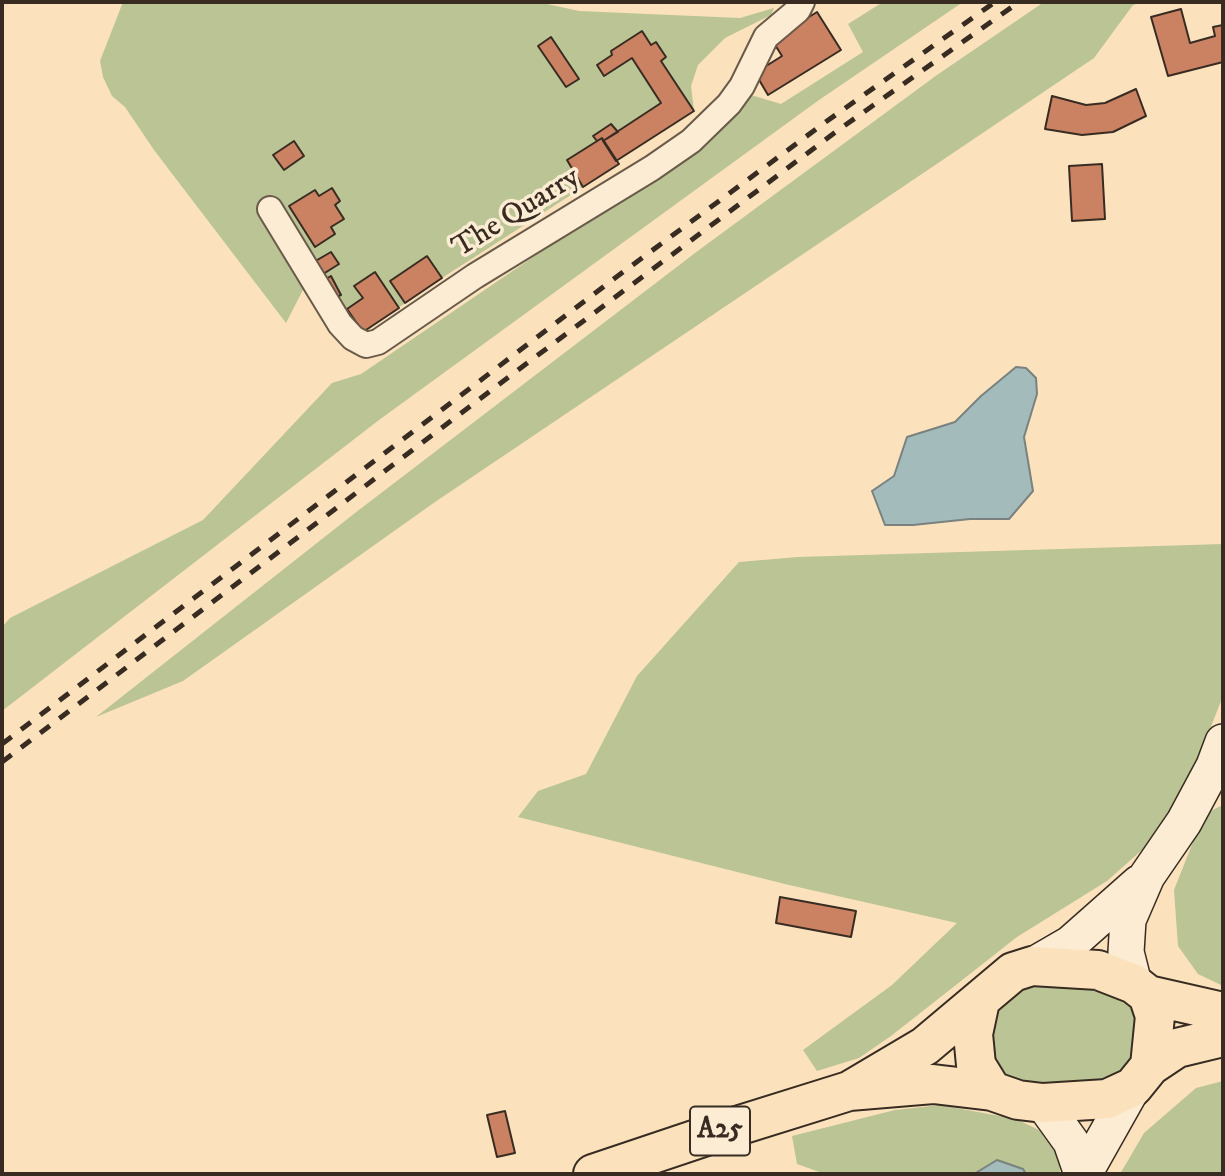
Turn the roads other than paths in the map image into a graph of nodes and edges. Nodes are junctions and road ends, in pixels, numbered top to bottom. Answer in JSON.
{"nodes":[{"id":1,"x":802,"y":2,"type":"edge"},
{"id":2,"x":270,"y":209,"type":"dead end"},
{"id":3,"x":1223,"y":742,"type":"edge"},
{"id":4,"x":1147,"y":876,"type":"junction"},
{"id":5,"x":1032,"y":966,"type":"junction"},
{"id":6,"x":1141,"y":989,"type":"junction"},
{"id":7,"x":979,"y":1001,"type":"junction"},
{"id":8,"x":1223,"y":1012,"type":"edge"},
{"id":9,"x":1223,"y":1037,"type":"edge"},
{"id":10,"x":1142,"y":1076,"type":"junction"},
{"id":11,"x":849,"y":1091,"type":"junction"},
{"id":12,"x":992,"y":1091,"type":"junction"},
{"id":13,"x":1043,"y":1103,"type":"junction"},
{"id":14,"x":593,"y":1174,"type":"edge"},
{"id":15,"x":1083,"y":1174,"type":"edge"}],
"edges":[{"from":1,"to":2,"type":"street","name":"The Quarry"},
{"from":3,"to":4,"type":"main road"},
{"from":4,"to":5,"type":"main road"},
{"from":4,"to":6,"type":"main road"},
{"from":5,"to":6,"type":"main road"},
{"from":5,"to":7,"type":"main road"},
{"from":6,"to":8,"type":"main road"},
{"from":6,"to":10,"type":"main road"},
{"from":7,"to":11,"type":"main road","number":"A25"},
{"from":7,"to":12,"type":"main road"},
{"from":9,"to":10,"type":"main road"},
{"from":10,"to":13,"type":"main road"},
{"from":10,"to":15,"type":"main road"},
{"from":11,"to":12,"type":"main road","number":"A25"},
{"from":11,"to":14,"type":"main road","number":"A25"},
{"from":12,"to":13,"type":"main road"},
{"from":13,"to":15,"type":"main road"}]}
